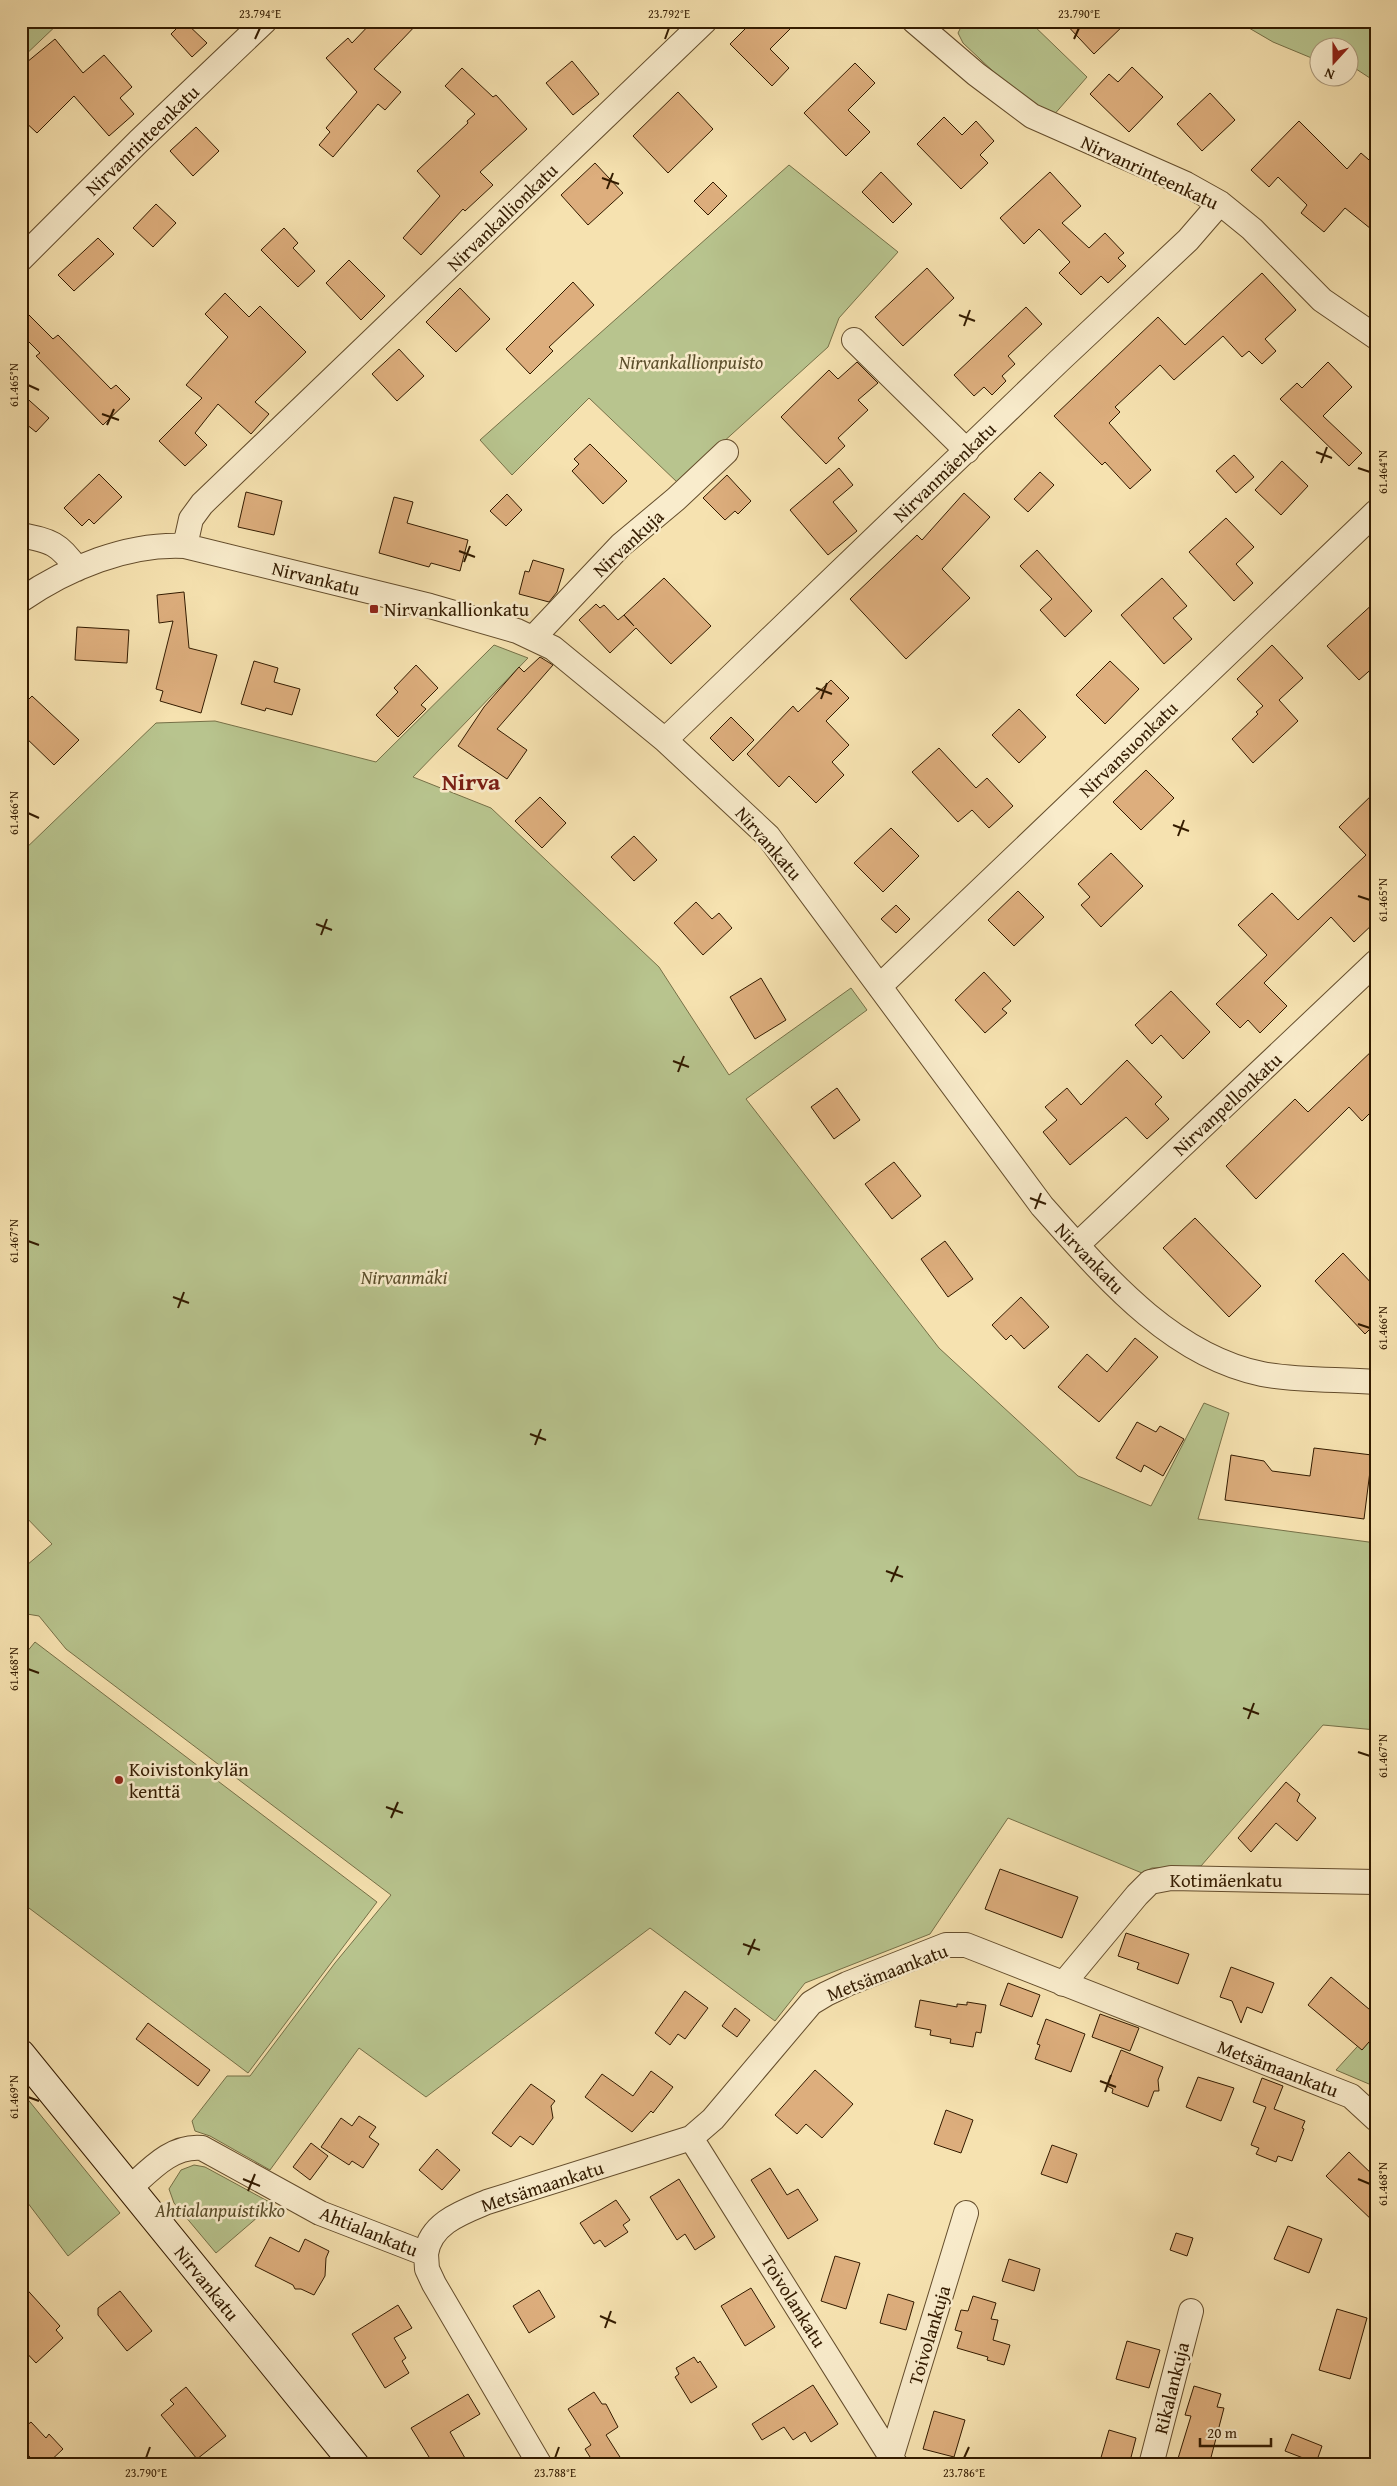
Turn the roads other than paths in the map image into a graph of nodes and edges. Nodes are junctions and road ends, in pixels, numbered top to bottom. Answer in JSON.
{"nodes":[{"id":1,"x":265,"y":21,"type":"edge"},
{"id":2,"x":705,"y":21,"type":"edge"},
{"id":3,"x":930,"y":26,"type":"edge"},
{"id":4,"x":1220,"y":203,"type":"junction"},
{"id":5,"x":21,"y":259,"type":"edge"},
{"id":6,"x":1376,"y":337,"type":"edge"},
{"id":7,"x":854,"y":340,"type":"dead end"},
{"id":8,"x":967,"y":451,"type":"junction"},
{"id":9,"x":726,"y":452,"type":"dead end"},
{"id":10,"x":1376,"y":512,"type":"edge"},
{"id":11,"x":21,"y":535,"type":"edge"},
{"id":12,"x":185,"y":546,"type":"junction"},
{"id":13,"x":77,"y":569,"type":"junction"},
{"id":14,"x":21,"y":600,"type":"edge"},
{"id":15,"x":534,"y":637,"type":"junction"},
{"id":16,"x":665,"y":740,"type":"junction"},
{"id":17,"x":1376,"y":962,"type":"edge"},
{"id":18,"x":880,"y":986,"type":"junction"},
{"id":19,"x":1077,"y":1245,"type":"junction"},
{"id":20,"x":1376,"y":1382,"type":"edge"},
{"id":21,"x":1376,"y":1882,"type":"edge"},
{"id":22,"x":1062,"y":1984,"type":"junction"},
{"id":23,"x":21,"y":2054,"type":"edge"},
{"id":24,"x":1376,"y":2119,"type":"edge"},
{"id":25,"x":691,"y":2138,"type":"junction"},
{"id":26,"x":130,"y":2188,"type":"junction"},
{"id":27,"x":966,"y":2213,"type":"dead end"},
{"id":28,"x":426,"y":2254,"type":"junction"},
{"id":29,"x":1190,"y":2311,"type":"dead end"},
{"id":30,"x":894,"y":2461,"type":"edge"},
{"id":31,"x":355,"y":2465,"type":"edge"},
{"id":32,"x":540,"y":2465,"type":"edge"},
{"id":33,"x":1151,"y":2465,"type":"edge"}],
"edges":[{"from":1,"to":5,"type":"street","name":"Nirvanrinteenkatu"},
{"from":2,"to":12,"type":"street","name":"Nirvankallionkatu"},
{"from":3,"to":4,"type":"street","name":"Nirvanrinteenkatu"},
{"from":4,"to":6,"type":"street","name":"Nirvanrinteenkatu"},
{"from":4,"to":8,"type":"street","name":"Nirvanmäenkatu"},
{"from":7,"to":8,"type":"street"},
{"from":8,"to":16,"type":"street","name":"Nirvanmäenkatu"},
{"from":9,"to":15,"type":"street","name":"Nirvankuja"},
{"from":10,"to":18,"type":"street","name":"Nirvansuonkatu"},
{"from":11,"to":13,"type":"street"},
{"from":12,"to":13,"type":"street","name":"Nirvankatu"},
{"from":12,"to":15,"type":"street","name":"Nirvankatu"},
{"from":13,"to":14,"type":"street","name":"Nirvankatu"},
{"from":15,"to":16,"type":"street","name":"Nirvankatu"},
{"from":16,"to":18,"type":"street","name":"Nirvankatu"},
{"from":17,"to":19,"type":"street","name":"Nirvanpellonkatu"},
{"from":18,"to":19,"type":"street","name":"Nirvankatu"},
{"from":19,"to":20,"type":"street","name":"Nirvankatu"},
{"from":21,"to":22,"type":"street","name":"Kotimäenkatu"},
{"from":22,"to":24,"type":"street","name":"Metsämaankatu"},
{"from":22,"to":25,"type":"street","name":"Metsämaankatu"},
{"from":23,"to":26,"type":"street","name":"Nirvankatu"},
{"from":25,"to":28,"type":"street","name":"Metsämaankatu"},
{"from":25,"to":30,"type":"street","name":"Toivolankatu"},
{"from":26,"to":28,"type":"street","name":"Ahtialankatu"},
{"from":26,"to":31,"type":"street","name":"Nirvankatu"},
{"from":27,"to":30,"type":"street","name":"Toivolankuja"},
{"from":28,"to":32,"type":"street","name":"Ahtialankatu"},
{"from":29,"to":33,"type":"street","name":"Rikalankuja"}]}
